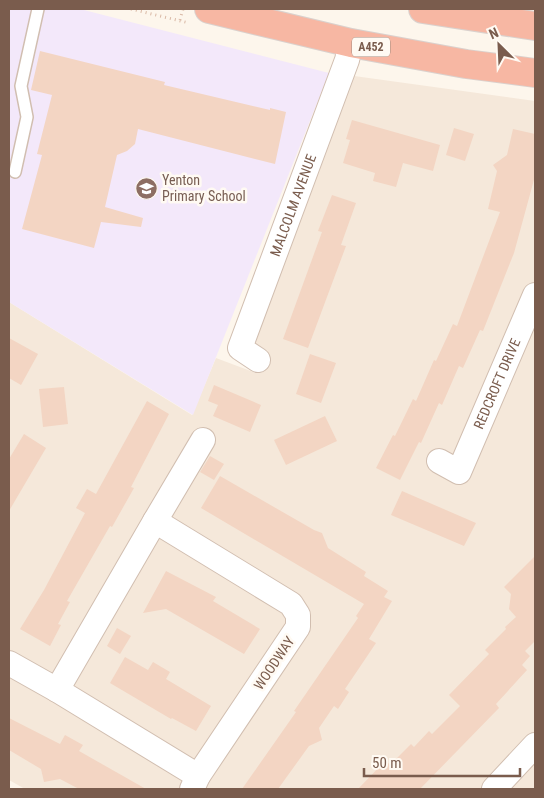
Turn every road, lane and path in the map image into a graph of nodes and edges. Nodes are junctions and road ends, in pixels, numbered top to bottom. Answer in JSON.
{"nodes":[{"id":1,"x":38,"y":9,"type":"edge"},
{"id":2,"x":183,"y":9,"type":"edge"},
{"id":3,"x":209,"y":9,"type":"edge"},
{"id":4,"x":423,"y":9,"type":"edge"},
{"id":5,"x":292,"y":18,"type":"edge"},
{"id":6,"x":180,"y":20,"type":"dead end"},
{"id":7,"x":535,"y":26,"type":"edge"},
{"id":8,"x":350,"y":43,"type":"junction"},
{"id":9,"x":535,"y":73,"type":"edge"},
{"id":10,"x":15,"y":172,"type":"dead end"},
{"id":11,"x":535,"y":297,"type":"edge"},
{"id":12,"x":258,"y":360,"type":"dead end"},
{"id":13,"x":203,"y":440,"type":"dead end"},
{"id":14,"x":439,"y":461,"type":"dead end"},
{"id":15,"x":155,"y":521,"type":"junction"},
{"id":16,"x":9,"y":663,"type":"edge"},
{"id":17,"x":57,"y":690,"type":"junction"},
{"id":18,"x":535,"y":745,"type":"edge"},
{"id":19,"x":195,"y":783,"type":"edge"},
{"id":20,"x":494,"y":789,"type":"edge"}],
"edges":[{"from":1,"to":10,"type":"lane"},
{"from":2,"to":6,"type":"path"},
{"from":3,"to":5,"type":"highway","number":"A452"},
{"from":4,"to":7,"type":"highway"},
{"from":5,"to":8,"type":"highway","number":"A452"},
{"from":8,"to":9,"type":"highway","number":"A452"},
{"from":8,"to":12,"type":"street","name":"MALCOLM AVENUE"},
{"from":11,"to":14,"type":"street","name":"REDCROFT DRIVE"},
{"from":13,"to":15,"type":"street"},
{"from":15,"to":17,"type":"street"},
{"from":15,"to":19,"type":"street","name":"WOODWAY"},
{"from":16,"to":17,"type":"street","name":"WOODWAY"},
{"from":17,"to":19,"type":"street","name":"WOODWAY"},
{"from":18,"to":20,"type":"street"}]}
